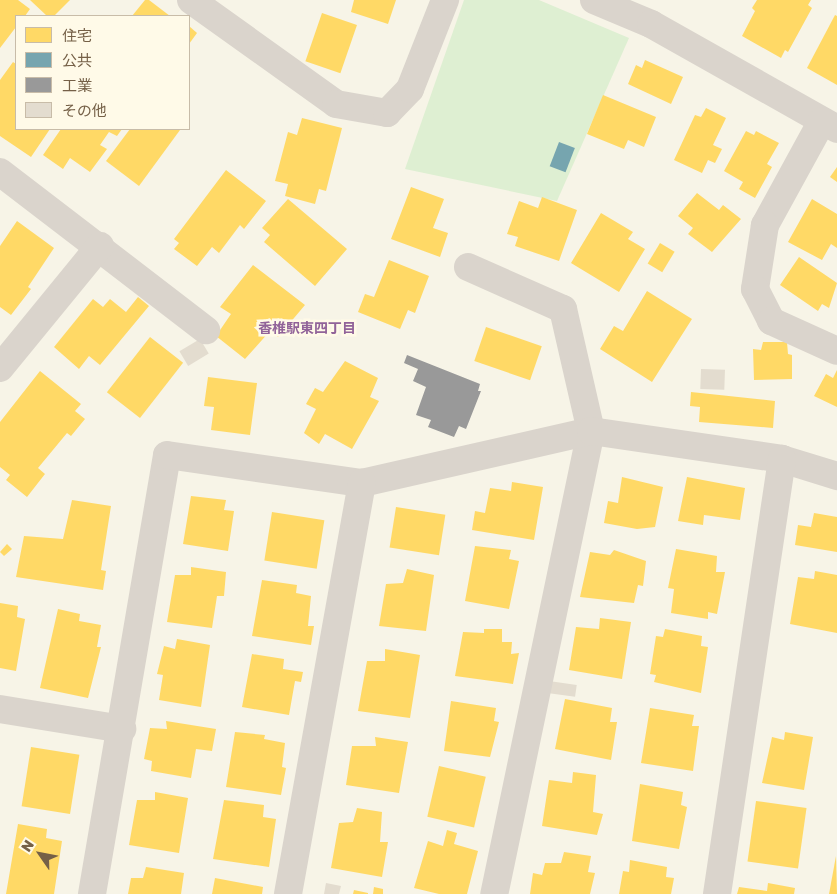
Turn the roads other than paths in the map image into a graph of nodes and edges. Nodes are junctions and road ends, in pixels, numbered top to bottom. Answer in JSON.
{"nodes":[{"id":1,"x":191,"y":0,"type":"edge"},
{"id":2,"x":445,"y":0,"type":"edge"},
{"id":3,"x":594,"y":0,"type":"edge"},
{"id":4,"x":830,"y":125,"type":"edge"},
{"id":5,"x":0,"y":172,"type":"edge"},
{"id":6,"x":100,"y":246,"type":"junction"},
{"id":7,"x":468,"y":267,"type":"dead end"},
{"id":8,"x":206,"y":330,"type":"dead end"},
{"id":9,"x":837,"y":351,"type":"edge"},
{"id":10,"x":0,"y":368,"type":"edge"},
{"id":11,"x":591,"y":431,"type":"junction"},
{"id":12,"x":782,"y":460,"type":"junction"},
{"id":13,"x":837,"y":476,"type":"edge"},
{"id":14,"x":362,"y":483,"type":"junction"},
{"id":15,"x":0,"y":710,"type":"edge"},
{"id":16,"x":122,"y":729,"type":"junction"},
{"id":17,"x":92,"y":894,"type":"edge"},
{"id":18,"x":288,"y":894,"type":"edge"},
{"id":19,"x":494,"y":894,"type":"edge"},
{"id":20,"x":717,"y":894,"type":"edge"}],
"edges":[{"from":1,"to":2,"type":"street"},
{"from":3,"to":4,"type":"street"},
{"from":4,"to":9,"type":"street"},
{"from":5,"to":6,"type":"street"},
{"from":6,"to":8,"type":"street"},
{"from":6,"to":10,"type":"street"},
{"from":7,"to":11,"type":"street"},
{"from":11,"to":12,"type":"street"},
{"from":11,"to":14,"type":"street"},
{"from":11,"to":19,"type":"street"},
{"from":12,"to":13,"type":"street"},
{"from":12,"to":20,"type":"street"},
{"from":14,"to":16,"type":"street"},
{"from":14,"to":18,"type":"street"},
{"from":15,"to":16,"type":"street"},
{"from":16,"to":17,"type":"street"}]}
